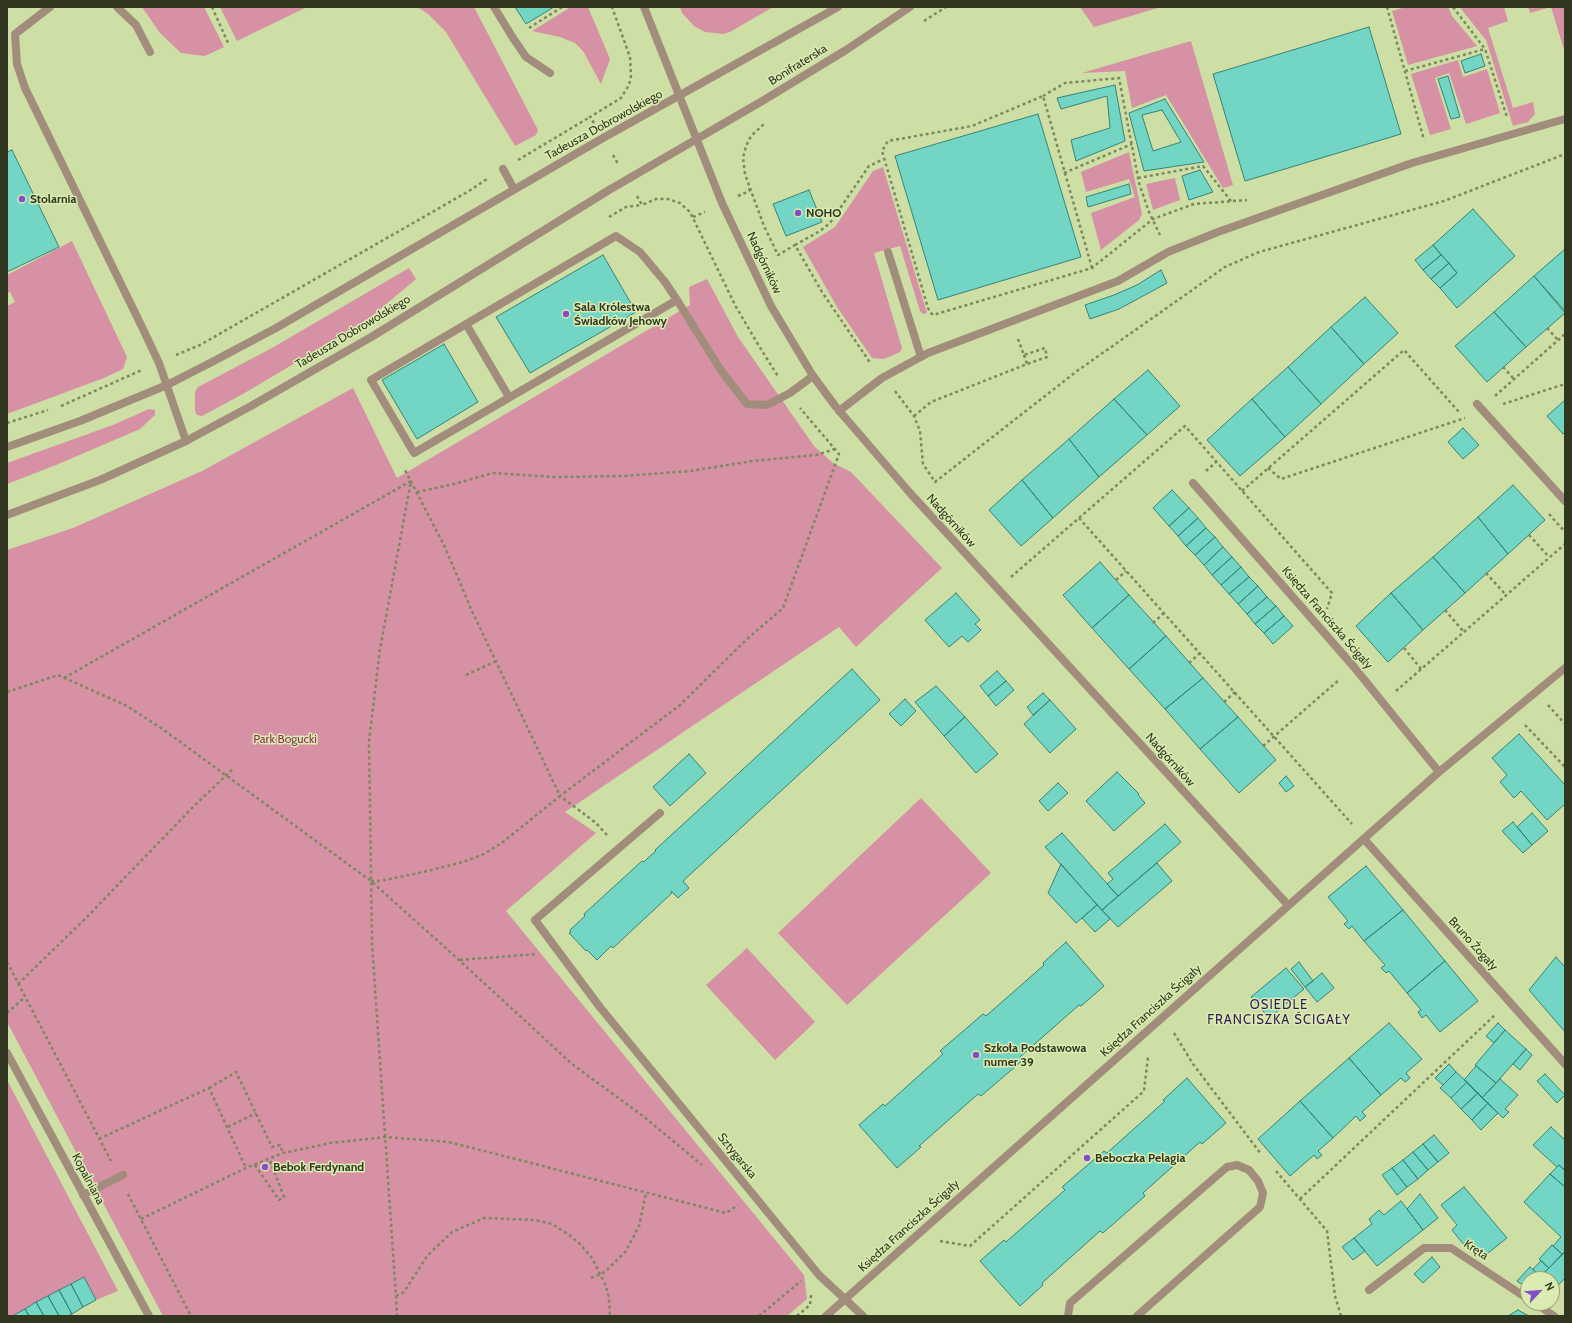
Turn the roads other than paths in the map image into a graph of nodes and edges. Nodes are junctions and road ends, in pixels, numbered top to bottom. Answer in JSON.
{"nodes":[{"id":1,"x":50,"y":7,"type":"edge"},
{"id":2,"x":117,"y":7,"type":"edge"},
{"id":3,"x":494,"y":7,"type":"edge"},
{"id":4,"x":644,"y":7,"type":"edge"},
{"id":5,"x":838,"y":7,"type":"edge"},
{"id":6,"x":910,"y":7,"type":"edge"},
{"id":7,"x":150,"y":52,"type":"dead end"},
{"id":8,"x":550,"y":73,"type":"dead end"},
{"id":9,"x":679,"y":97,"type":"junction"},
{"id":10,"x":1565,"y":119,"type":"edge"},
{"id":11,"x":696,"y":140,"type":"junction"},
{"id":12,"x":503,"y":169,"type":"road end"},
{"id":13,"x":514,"y":189,"type":"junction"},
{"id":14,"x":888,"y":252,"type":"dead end"},
{"id":15,"x":677,"y":300,"type":"junction"},
{"id":16,"x":466,"y":324,"type":"junction"},
{"id":17,"x":921,"y":356,"type":"junction"},
{"id":18,"x":813,"y":376,"type":"junction"},
{"id":19,"x":167,"y":385,"type":"junction"},
{"id":20,"x":509,"y":397,"type":"junction"},
{"id":21,"x":1477,"y":404,"type":"road end"},
{"id":22,"x":840,"y":411,"type":"junction"},
{"id":23,"x":186,"y":441,"type":"junction"},
{"id":24,"x":7,"y":447,"type":"edge"},
{"id":25,"x":1193,"y":483,"type":"dead end"},
{"id":26,"x":1565,"y":501,"type":"edge"},
{"id":27,"x":7,"y":515,"type":"edge"},
{"id":28,"x":1565,"y":668,"type":"edge"},
{"id":29,"x":1439,"y":772,"type":"junction"},
{"id":30,"x":660,"y":813,"type":"dead end"},
{"id":31,"x":1364,"y":839,"type":"junction"},
{"id":32,"x":1288,"y":905,"type":"junction"},
{"id":33,"x":7,"y":1053,"type":"edge"},
{"id":34,"x":1565,"y":1064,"type":"edge"},
{"id":35,"x":121,"y":1176,"type":"road end"},
{"id":36,"x":83,"y":1195,"type":"junction"},
{"id":37,"x":1369,"y":1290,"type":"dead end"},
{"id":38,"x":1520,"y":1294,"type":"edge"},
{"id":39,"x":846,"y":1298,"type":"junction"},
{"id":40,"x":149,"y":1316,"type":"edge"},
{"id":41,"x":826,"y":1316,"type":"edge"},
{"id":42,"x":863,"y":1316,"type":"edge"},
{"id":43,"x":1068,"y":1316,"type":"edge"},
{"id":44,"x":1137,"y":1316,"type":"edge"}],
"edges":[{"from":1,"to":19,"type":"street"},
{"from":2,"to":7,"type":"street"},
{"from":3,"to":8,"type":"street"},
{"from":4,"to":9,"type":"street","name":"Nadgórników"},
{"from":5,"to":9,"type":"street"},
{"from":6,"to":11,"type":"street","name":"Bonifraterska"},
{"from":9,"to":11,"type":"street","name":"Nadgórników"},
{"from":9,"to":13,"type":"street","name":"Tadeusza Dobrowolskiego"},
{"from":10,"to":17,"type":"street"},
{"from":11,"to":18,"type":"street","name":"Nadgórników"},
{"from":11,"to":23,"type":"street","name":"Tadeusza Dobrowolskiego"},
{"from":12,"to":13,"type":"street"},
{"from":13,"to":19,"type":"street","name":"Tadeusza Dobrowolskiego"},
{"from":14,"to":17,"type":"street"},
{"from":15,"to":16,"type":"street"},
{"from":15,"to":18,"type":"street"},
{"from":15,"to":20,"type":"street"},
{"from":16,"to":20,"type":"street"},
{"from":16,"to":20,"type":"street"},
{"from":17,"to":22,"type":"street"},
{"from":18,"to":22,"type":"street","name":"Nadgórników"},
{"from":19,"to":23,"type":"street"},
{"from":19,"to":24,"type":"street","name":"Tadeusza Dobrowolskiego"},
{"from":21,"to":26,"type":"street"},
{"from":22,"to":32,"type":"street","name":"Nadgórników"},
{"from":23,"to":27,"type":"street","name":"Tadeusza Dobrowolskiego"},
{"from":25,"to":29,"type":"street","name":"Księdza Franciszka Ścigały"},
{"from":28,"to":29,"type":"street","name":"Księdza Franciszka Ścigały"},
{"from":29,"to":31,"type":"street","name":"Księdza Franciszka Ścigały"},
{"from":30,"to":39,"type":"street","name":"Sztygarska"},
{"from":31,"to":32,"type":"street","name":"Księdza Franciszka Ścigały"},
{"from":31,"to":34,"type":"street","name":"Bruno Żogały"},
{"from":32,"to":39,"type":"street","name":"Księdza Franciszka Ścigały"},
{"from":33,"to":36,"type":"street","name":"Kopalniana"},
{"from":35,"to":36,"type":"street"},
{"from":36,"to":40,"type":"street","name":"Kopalniana"},
{"from":37,"to":38,"type":"street","name":"Kręta"},
{"from":39,"to":41,"type":"street","name":"Księdza Franciszka Ścigały"},
{"from":39,"to":42,"type":"street","name":"Sztygarska"},
{"from":43,"to":44,"type":"street"}]}
